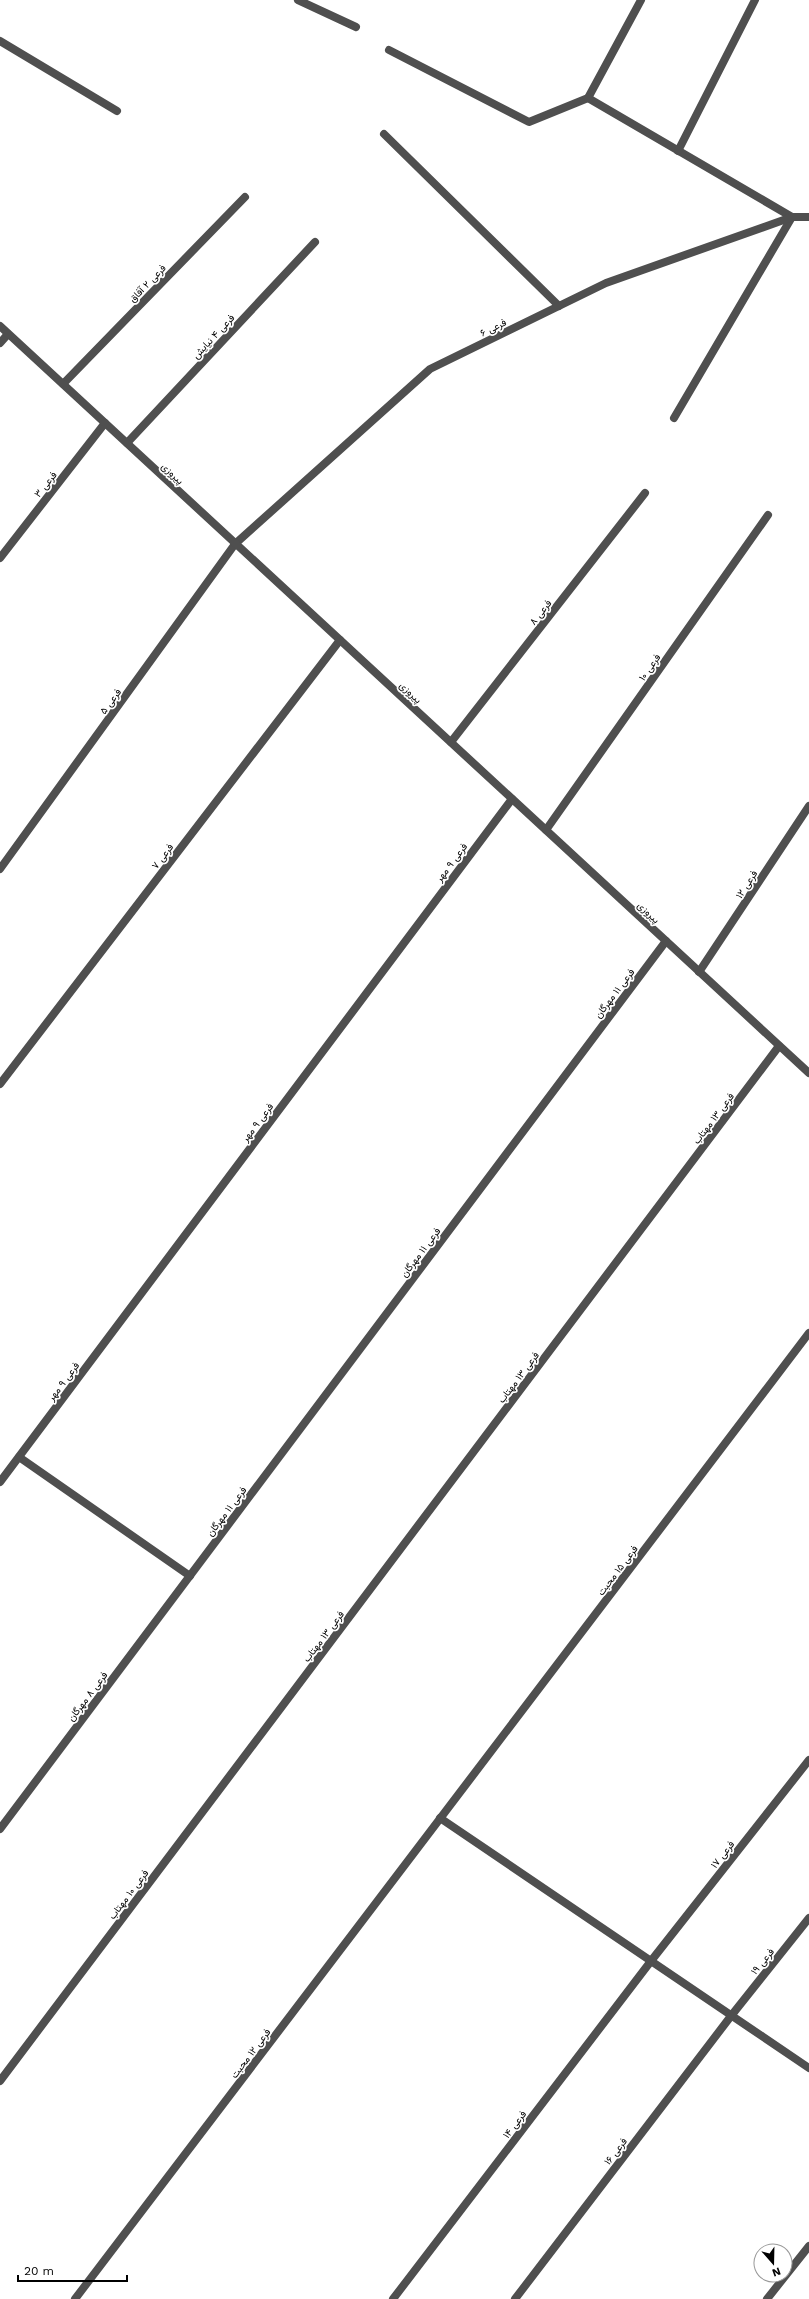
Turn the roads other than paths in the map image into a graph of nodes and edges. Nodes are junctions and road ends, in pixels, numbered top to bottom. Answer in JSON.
{"nodes":[{"id":1,"x":298,"y":0,"type":"edge"},
{"id":2,"x":641,"y":0,"type":"edge"},
{"id":3,"x":756,"y":0,"type":"edge"},
{"id":4,"x":356,"y":27,"type":"dead end"},
{"id":5,"x":0,"y":41,"type":"edge"},
{"id":6,"x":389,"y":50,"type":"dead end"},
{"id":7,"x":588,"y":98,"type":"junction"},
{"id":8,"x":117,"y":111,"type":"dead end"},
{"id":9,"x":384,"y":134,"type":"dead end"},
{"id":10,"x":678,"y":151,"type":"junction"},
{"id":11,"x":245,"y":197,"type":"dead end"},
{"id":12,"x":792,"y":217,"type":"junction"},
{"id":13,"x":809,"y":217,"type":"edge"},
{"id":14,"x":315,"y":242,"type":"dead end"},
{"id":15,"x":559,"y":306,"type":"junction"},
{"id":16,"x":0,"y":326,"type":"edge"},
{"id":17,"x":8,"y":334,"type":"junction"},
{"id":18,"x":0,"y":343,"type":"edge"},
{"id":19,"x":62,"y":384,"type":"junction"},
{"id":20,"x":674,"y":418,"type":"dead end"},
{"id":21,"x":105,"y":423,"type":"junction"},
{"id":22,"x":127,"y":444,"type":"junction"},
{"id":23,"x":645,"y":493,"type":"dead end"},
{"id":24,"x":768,"y":515,"type":"dead end"},
{"id":25,"x":236,"y":544,"type":"junction"},
{"id":26,"x":0,"y":558,"type":"edge"},
{"id":27,"x":340,"y":640,"type":"junction"},
{"id":28,"x":450,"y":742,"type":"junction"},
{"id":29,"x":512,"y":799,"type":"junction"},
{"id":30,"x":809,"y":806,"type":"edge"},
{"id":31,"x":546,"y":830,"type":"junction"},
{"id":32,"x":0,"y":869,"type":"edge"},
{"id":33,"x":666,"y":941,"type":"junction"},
{"id":34,"x":699,"y":972,"type":"junction"},
{"id":35,"x":780,"y":1046,"type":"junction"},
{"id":36,"x":809,"y":1073,"type":"edge"},
{"id":37,"x":0,"y":1084,"type":"edge"},
{"id":38,"x":809,"y":1333,"type":"edge"},
{"id":39,"x":19,"y":1457,"type":"junction"},
{"id":40,"x":0,"y":1482,"type":"edge"},
{"id":41,"x":190,"y":1576,"type":"junction"},
{"id":42,"x":272,"y":1720,"type":"joint"},
{"id":43,"x":809,"y":1760,"type":"edge"},
{"id":44,"x":440,"y":1818,"type":"junction"},
{"id":45,"x":0,"y":1829,"type":"edge"},
{"id":46,"x":809,"y":1918,"type":"edge"},
{"id":47,"x":651,"y":1961,"type":"junction"},
{"id":48,"x":731,"y":2016,"type":"junction"},
{"id":49,"x":809,"y":2068,"type":"edge"},
{"id":50,"x":0,"y":2081,"type":"edge"},
{"id":51,"x":809,"y":2246,"type":"edge"},
{"id":52,"x":75,"y":2299,"type":"edge"},
{"id":53,"x":393,"y":2299,"type":"edge"},
{"id":54,"x":515,"y":2299,"type":"edge"},
{"id":55,"x":767,"y":2299,"type":"edge"}],
"edges":[{"from":1,"to":4,"type":"street"},
{"from":2,"to":7,"type":"street"},
{"from":3,"to":10,"type":"street"},
{"from":5,"to":8,"type":"street"},
{"from":6,"to":7,"type":"street"},
{"from":7,"to":10,"type":"street"},
{"from":9,"to":15,"type":"street"},
{"from":10,"to":12,"type":"street"},
{"from":11,"to":19,"type":"street","name":"فرعی ۲ آفاق"},
{"from":12,"to":13,"type":"street","name":"فرعی ۶"},
{"from":12,"to":15,"type":"street","name":"فرعی ۶"},
{"from":12,"to":20,"type":"street"},
{"from":14,"to":22,"type":"street","name":"فرعی ۴ نیایش"},
{"from":15,"to":25,"type":"street","name":"فرعی ۶"},
{"from":16,"to":17,"type":"street","name":"پیروزی"},
{"from":17,"to":18,"type":"street"},
{"from":17,"to":19,"type":"street","name":"پیروزی"},
{"from":19,"to":21,"type":"street","name":"پیروزی"},
{"from":21,"to":22,"type":"street","name":"پیروزی"},
{"from":21,"to":26,"type":"street","name":"فرعی ۳"},
{"from":22,"to":25,"type":"street","name":"پیروزی"},
{"from":23,"to":28,"type":"street","name":"فرعی ۸"},
{"from":24,"to":31,"type":"street","name":"فرعی ۱۰"},
{"from":25,"to":27,"type":"street","name":"پیروزی"},
{"from":25,"to":32,"type":"street","name":"فرعی ۵"},
{"from":27,"to":28,"type":"street","name":"پیروزی"},
{"from":27,"to":37,"type":"street","name":"فرعی ۷"},
{"from":28,"to":29,"type":"street","name":"پیروزی"},
{"from":29,"to":31,"type":"street","name":"پیروزی"},
{"from":29,"to":39,"type":"street","name":"فرعی ۹ مهر"},
{"from":30,"to":34,"type":"street","name":"فرعی ۱۲"},
{"from":31,"to":33,"type":"street","name":"پیروزی"},
{"from":33,"to":34,"type":"street","name":"پیروزی"},
{"from":33,"to":41,"type":"street","name":"فرعی ۱۱ مهرگان"},
{"from":34,"to":35,"type":"street","name":"پیروزی"},
{"from":35,"to":36,"type":"street","name":"پیروزی"},
{"from":35,"to":42,"type":"street","name":"فرعی ۱۳ مهتاب"},
{"from":38,"to":44,"type":"street","name":"فرعی ۱۵ محبت"},
{"from":39,"to":40,"type":"street","name":"فرعی ۹ مهر"},
{"from":39,"to":41,"type":"street"},
{"from":41,"to":45,"type":"street","name":"فرعی ۸ مهرگان"},
{"from":42,"to":50,"type":"street","name":"فرعی ۱۰ مهتاب"},
{"from":43,"to":47,"type":"street","name":"فرعی ۱۷"},
{"from":44,"to":47,"type":"street"},
{"from":44,"to":52,"type":"street","name":"فرعی ۱۲ محبت"},
{"from":46,"to":48,"type":"street","name":"فرعی ۱۹"},
{"from":47,"to":48,"type":"street"},
{"from":47,"to":53,"type":"street","name":"فرعی ۱۴"},
{"from":48,"to":49,"type":"street"},
{"from":48,"to":54,"type":"street","name":"فرعی ۱۶"},
{"from":51,"to":55,"type":"street"}]}
